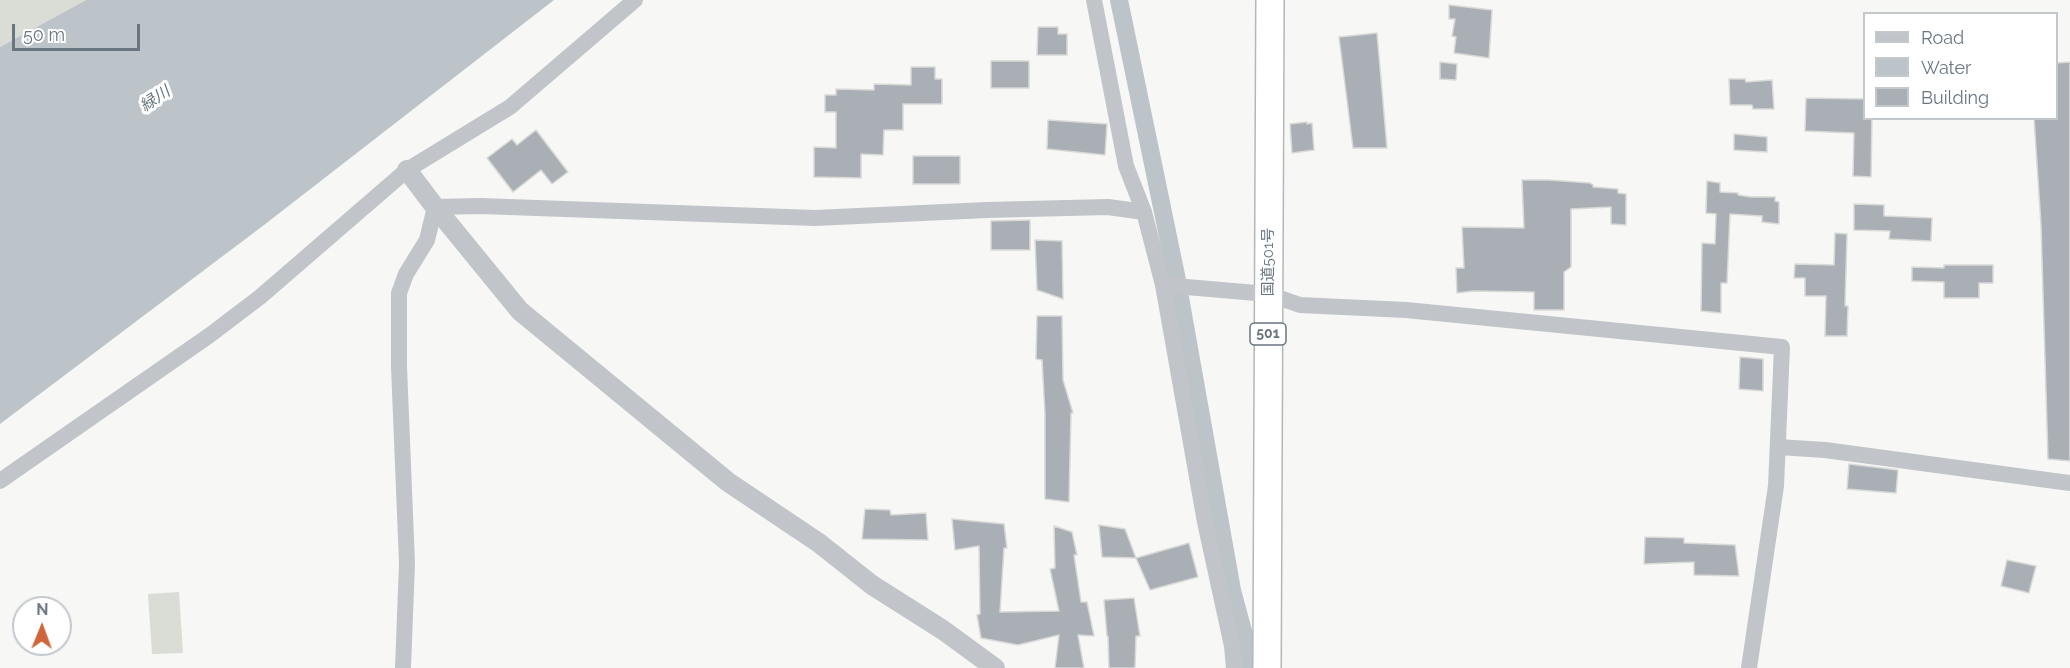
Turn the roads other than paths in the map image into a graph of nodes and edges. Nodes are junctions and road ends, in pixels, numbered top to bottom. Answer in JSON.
{"nodes":[{"id":1,"x":636,"y":0,"type":"edge"},
{"id":2,"x":1094,"y":0,"type":"edge"},
{"id":3,"x":1270,"y":0,"type":"edge"},
{"id":4,"x":407,"y":170,"type":"junction"},
{"id":5,"x":435,"y":207,"type":"junction"},
{"id":6,"x":1144,"y":212,"type":"junction"},
{"id":7,"x":1172,"y":286,"type":"junction"},
{"id":8,"x":1268,"y":294,"type":"junction"},
{"id":9,"x":1778,"y":447,"type":"junction"},
{"id":10,"x":0,"y":481,"type":"edge"},
{"id":11,"x":2070,"y":483,"type":"edge"},
{"id":12,"x":404,"y":668,"type":"edge"},
{"id":13,"x":994,"y":668,"type":"edge"},
{"id":14,"x":1234,"y":668,"type":"edge"},
{"id":15,"x":1267,"y":668,"type":"edge"},
{"id":16,"x":1749,"y":668,"type":"edge"}],
"edges":[{"from":1,"to":4,"type":"street"},
{"from":2,"to":6,"type":"street"},
{"from":3,"to":8,"type":"highway","name":"国道501号","number":"501"},
{"from":4,"to":5,"type":"street"},
{"from":4,"to":10,"type":"street"},
{"from":5,"to":6,"type":"street"},
{"from":5,"to":12,"type":"street"},
{"from":5,"to":13,"type":"street"},
{"from":6,"to":7,"type":"street"},
{"from":7,"to":8,"type":"street"},
{"from":7,"to":14,"type":"street"},
{"from":8,"to":9,"type":"street"},
{"from":8,"to":15,"type":"highway","name":"国道501号","number":"501"},
{"from":9,"to":11,"type":"street"},
{"from":9,"to":16,"type":"street"}]}
